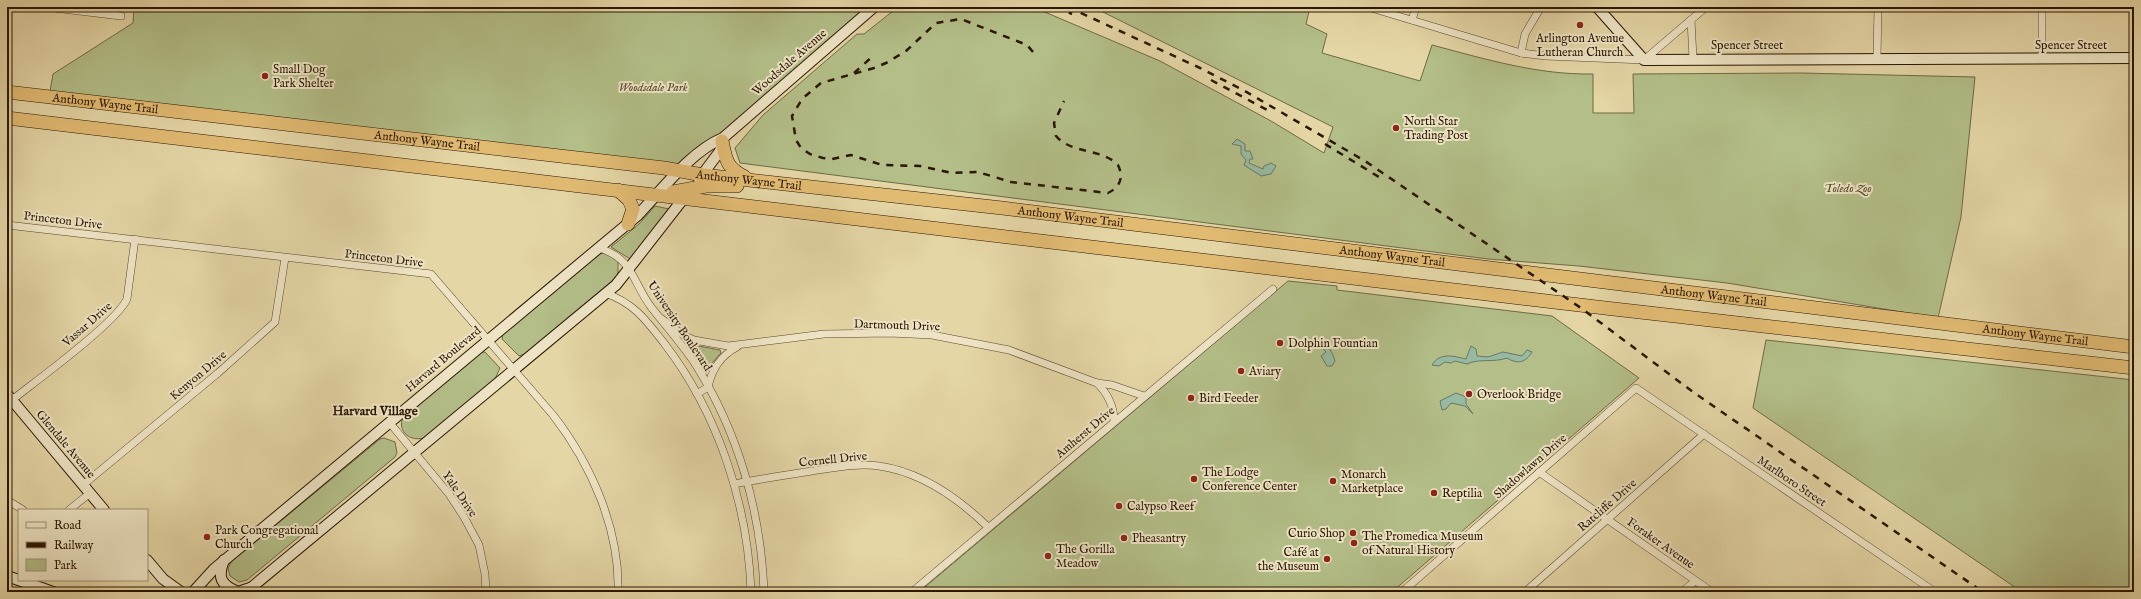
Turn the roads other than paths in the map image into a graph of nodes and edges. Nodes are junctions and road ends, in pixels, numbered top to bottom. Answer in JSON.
{"nodes":[{"id":1,"x":46,"y":7,"type":"edge"},
{"id":2,"x":874,"y":7,"type":"edge"},
{"id":3,"x":1368,"y":7,"type":"edge"},
{"id":4,"x":1416,"y":7,"type":"edge"},
{"id":5,"x":1541,"y":7,"type":"edge"},
{"id":6,"x":1597,"y":7,"type":"edge"},
{"id":7,"x":1706,"y":7,"type":"edge"},
{"id":8,"x":1878,"y":7,"type":"edge"},
{"id":9,"x":2042,"y":7,"type":"edge"},
{"id":10,"x":79,"y":9,"type":"edge"},
{"id":11,"x":121,"y":16,"type":"dead end"},
{"id":12,"x":1412,"y":20,"type":"junction"},
{"id":13,"x":1691,"y":20,"type":"junction"},
{"id":14,"x":1521,"y":53,"type":"junction"},
{"id":15,"x":1693,"y":58,"type":"junction"},
{"id":16,"x":1877,"y":58,"type":"junction"},
{"id":17,"x":2134,"y":58,"type":"edge"},
{"id":18,"x":2042,"y":59,"type":"junction"},
{"id":19,"x":1644,"y":60,"type":"junction"},
{"id":20,"x":7,"y":92,"type":"edge"},
{"id":21,"x":7,"y":118,"type":"edge"},
{"id":22,"x":723,"y":140,"type":"junction"},
{"id":23,"x":681,"y":170,"type":"junction"},
{"id":24,"x":702,"y":175,"type":"junction"},
{"id":25,"x":751,"y":180,"type":"junction"},
{"id":26,"x":825,"y":188,"type":"junction"},
{"id":27,"x":618,"y":190,"type":"junction"},
{"id":28,"x":687,"y":193,"type":"junction"},
{"id":29,"x":657,"y":195,"type":"junction"},
{"id":30,"x":628,"y":224,"type":"junction"},
{"id":31,"x":7,"y":225,"type":"edge"},
{"id":32,"x":135,"y":239,"type":"junction"},
{"id":33,"x":599,"y":248,"type":"junction"},
{"id":34,"x":286,"y":258,"type":"junction"},
{"id":35,"x":630,"y":268,"type":"junction"},
{"id":36,"x":1273,"y":289,"type":"dead end"},
{"id":37,"x":605,"y":293,"type":"junction"},
{"id":38,"x":660,"y":317,"type":"junction"},
{"id":39,"x":648,"y":323,"type":"junction"},
{"id":40,"x":488,"y":339,"type":"junction"},
{"id":41,"x":739,"y":346,"type":"junction"},
{"id":42,"x":2134,"y":347,"type":"edge"},
{"id":43,"x":513,"y":368,"type":"junction"},
{"id":44,"x":2134,"y":368,"type":"edge"},
{"id":45,"x":1097,"y":383,"type":"junction"},
{"id":46,"x":708,"y":387,"type":"junction"},
{"id":47,"x":1636,"y":388,"type":"joint"},
{"id":48,"x":697,"y":394,"type":"junction"},
{"id":49,"x":1144,"y":396,"type":"junction"},
{"id":50,"x":10,"y":397,"type":"edge"},
{"id":51,"x":388,"y":422,"type":"junction"},
{"id":52,"x":1114,"y":422,"type":"junction"},
{"id":53,"x":1704,"y":434,"type":"junction"},
{"id":54,"x":414,"y":452,"type":"junction"},
{"id":55,"x":1539,"y":472,"type":"junction"},
{"id":56,"x":747,"y":482,"type":"junction"},
{"id":57,"x":83,"y":484,"type":"junction"},
{"id":58,"x":734,"y":484,"type":"junction"},
{"id":59,"x":90,"y":493,"type":"junction"},
{"id":60,"x":7,"y":500,"type":"edge"},
{"id":61,"x":21,"y":509,"type":"edge"},
{"id":62,"x":70,"y":509,"type":"edge"},
{"id":63,"x":103,"y":509,"type":"edge"},
{"id":64,"x":1608,"y":519,"type":"junction"},
{"id":65,"x":988,"y":527,"type":"junction"},
{"id":66,"x":224,"y":560,"type":"junction"},
{"id":67,"x":148,"y":561,"type":"edge"},
{"id":68,"x":7,"y":576,"type":"edge"},
{"id":69,"x":163,"y":579,"type":"junction"},
{"id":70,"x":18,"y":580,"type":"edge"},
{"id":71,"x":21,"y":581,"type":"edge"},
{"id":72,"x":1695,"y":581,"type":"junction"},
{"id":73,"x":248,"y":590,"type":"edge"},
{"id":74,"x":53,"y":592,"type":"edge"},
{"id":75,"x":169,"y":592,"type":"edge"},
{"id":76,"x":181,"y":592,"type":"edge"},
{"id":77,"x":193,"y":592,"type":"edge"},
{"id":78,"x":486,"y":592,"type":"edge"},
{"id":79,"x":618,"y":592,"type":"edge"},
{"id":80,"x":751,"y":592,"type":"edge"},
{"id":81,"x":764,"y":592,"type":"edge"},
{"id":82,"x":912,"y":592,"type":"edge"},
{"id":83,"x":1402,"y":592,"type":"edge"},
{"id":84,"x":1525,"y":592,"type":"edge"},
{"id":85,"x":1682,"y":592,"type":"edge"},
{"id":86,"x":1712,"y":592,"type":"edge"},
{"id":87,"x":1935,"y":592,"type":"edge"}],
"edges":[{"from":1,"to":10,"type":"street"},
{"from":2,"to":22,"type":"street","name":"Woodsdale Avenue"},
{"from":3,"to":12,"type":"street","name":"Spencer Street"},
{"from":4,"to":12,"type":"street"},
{"from":5,"to":14,"type":"street"},
{"from":6,"to":19,"type":"street"},
{"from":7,"to":13,"type":"street"},
{"from":8,"to":16,"type":"street"},
{"from":9,"to":18,"type":"street"},
{"from":10,"to":11,"type":"street"},
{"from":12,"to":14,"type":"street","name":"Spencer Street"},
{"from":13,"to":15,"type":"street"},
{"from":13,"to":19,"type":"street"},
{"from":14,"to":19,"type":"street","name":"Spencer Street"},
{"from":15,"to":16,"type":"street","name":"Spencer Street"},
{"from":15,"to":19,"type":"street","name":"Spencer Street"},
{"from":16,"to":18,"type":"street","name":"Spencer Street"},
{"from":17,"to":18,"type":"street","name":"Spencer Street"},
{"from":20,"to":23,"type":"highway","name":"Anthony Wayne Trail"},
{"from":21,"to":27,"type":"highway","name":"Anthony Wayne Trail"},
{"from":22,"to":23,"type":"street","name":"Woodsdale Avenue"},
{"from":22,"to":24,"type":"street","name":"Woodsdale Avenue"},
{"from":22,"to":25,"type":"highway"},
{"from":23,"to":24,"type":"highway","name":"Anthony Wayne Trail"},
{"from":23,"to":29,"type":"street","name":"Woodsdale Avenue"},
{"from":24,"to":25,"type":"highway","name":"Anthony Wayne Trail"},
{"from":24,"to":28,"type":"street","name":"Woodsdale Avenue"},
{"from":25,"to":26,"type":"highway","name":"Anthony Wayne Trail"},
{"from":26,"to":28,"type":"highway"},
{"from":26,"to":42,"type":"highway","name":"Anthony Wayne Trail"},
{"from":27,"to":29,"type":"highway","name":"Anthony Wayne Trail"},
{"from":27,"to":30,"type":"highway"},
{"from":28,"to":29,"type":"highway","name":"Anthony Wayne Trail"},
{"from":28,"to":35,"type":"street"},
{"from":28,"to":44,"type":"highway","name":"Anthony Wayne Trail"},
{"from":29,"to":30,"type":"street","name":"Harvard Boulevard"},
{"from":30,"to":33,"type":"street","name":"Harvard Boulevard"},
{"from":31,"to":32,"type":"street","name":"Princeton Drive"},
{"from":32,"to":34,"type":"street","name":"Princeton Drive"},
{"from":32,"to":50,"type":"street","name":"Vassar Drive"},
{"from":33,"to":35,"type":"street","name":"University Boulevard"},
{"from":33,"to":40,"type":"street","name":"Harvard Boulevard"},
{"from":34,"to":40,"type":"street","name":"Princeton Drive"},
{"from":34,"to":57,"type":"street","name":"Kenyon Drive"},
{"from":35,"to":37,"type":"street"},
{"from":35,"to":38,"type":"street","name":"University Boulevard"},
{"from":36,"to":49,"type":"street","name":"Amherst Drive"},
{"from":37,"to":39,"type":"street","name":"University Boulevard"},
{"from":37,"to":43,"type":"street"},
{"from":38,"to":39,"type":"street"},
{"from":38,"to":41,"type":"street","name":"Dartmouth Drive"},
{"from":38,"to":46,"type":"street","name":"University Boulevard"},
{"from":39,"to":48,"type":"street","name":"University Boulevard"},
{"from":40,"to":43,"type":"street","name":"Princeton Drive"},
{"from":40,"to":51,"type":"street","name":"Harvard Boulevard"},
{"from":41,"to":45,"type":"street","name":"Dartmouth Drive"},
{"from":41,"to":46,"type":"street","name":"Dartmouth Drive"},
{"from":43,"to":54,"type":"street"},
{"from":43,"to":79,"type":"street","name":"Princeton Drive"},
{"from":45,"to":49,"type":"street","name":"Dartmouth Drive"},
{"from":45,"to":52,"type":"street"},
{"from":46,"to":48,"type":"street"},
{"from":46,"to":56,"type":"street","name":"University Boulevard"},
{"from":47,"to":53,"type":"street","name":"Marlboro Street"},
{"from":47,"to":55,"type":"street","name":"Shadowlawn Drive"},
{"from":48,"to":58,"type":"street","name":"University Boulevard"},
{"from":49,"to":52,"type":"street","name":"Amherst Drive"},
{"from":50,"to":57,"type":"street","name":"Glendale Avenue"},
{"from":51,"to":54,"type":"street","name":"Yale Drive"},
{"from":51,"to":66,"type":"street","name":"Harvard Boulevard"},
{"from":52,"to":65,"type":"street","name":"Amherst Drive"},
{"from":53,"to":64,"type":"street","name":"Ratcliffe Drive"},
{"from":53,"to":87,"type":"street","name":"Marlboro Street"},
{"from":54,"to":73,"type":"street"},
{"from":54,"to":78,"type":"street","name":"Yale Drive"},
{"from":55,"to":64,"type":"street","name":"Foraker Avenue"},
{"from":55,"to":83,"type":"street","name":"Shadowlawn Drive"},
{"from":56,"to":58,"type":"street","name":"Cornell Drive"},
{"from":56,"to":65,"type":"street","name":"Cornell Drive"},
{"from":56,"to":81,"type":"street","name":"University Boulevard"},
{"from":57,"to":59,"type":"street","name":"Glendale Avenue"},
{"from":58,"to":80,"type":"street","name":"University Boulevard"},
{"from":59,"to":62,"type":"street"},
{"from":59,"to":63,"type":"street","name":"Glendale Avenue"},
{"from":60,"to":61,"type":"street"},
{"from":64,"to":72,"type":"street","name":"Foraker Avenue"},
{"from":64,"to":84,"type":"street","name":"Ratcliffe Drive"},
{"from":65,"to":82,"type":"street","name":"Amherst Drive"},
{"from":66,"to":73,"type":"street"},
{"from":66,"to":77,"type":"street","name":"Harvard Boulevard"},
{"from":67,"to":69,"type":"street"},
{"from":68,"to":70,"type":"street"},
{"from":69,"to":75,"type":"street"},
{"from":69,"to":76,"type":"street"},
{"from":71,"to":74,"type":"street"},
{"from":72,"to":85,"type":"street"},
{"from":72,"to":86,"type":"street","name":"Foraker Avenue"}]}
